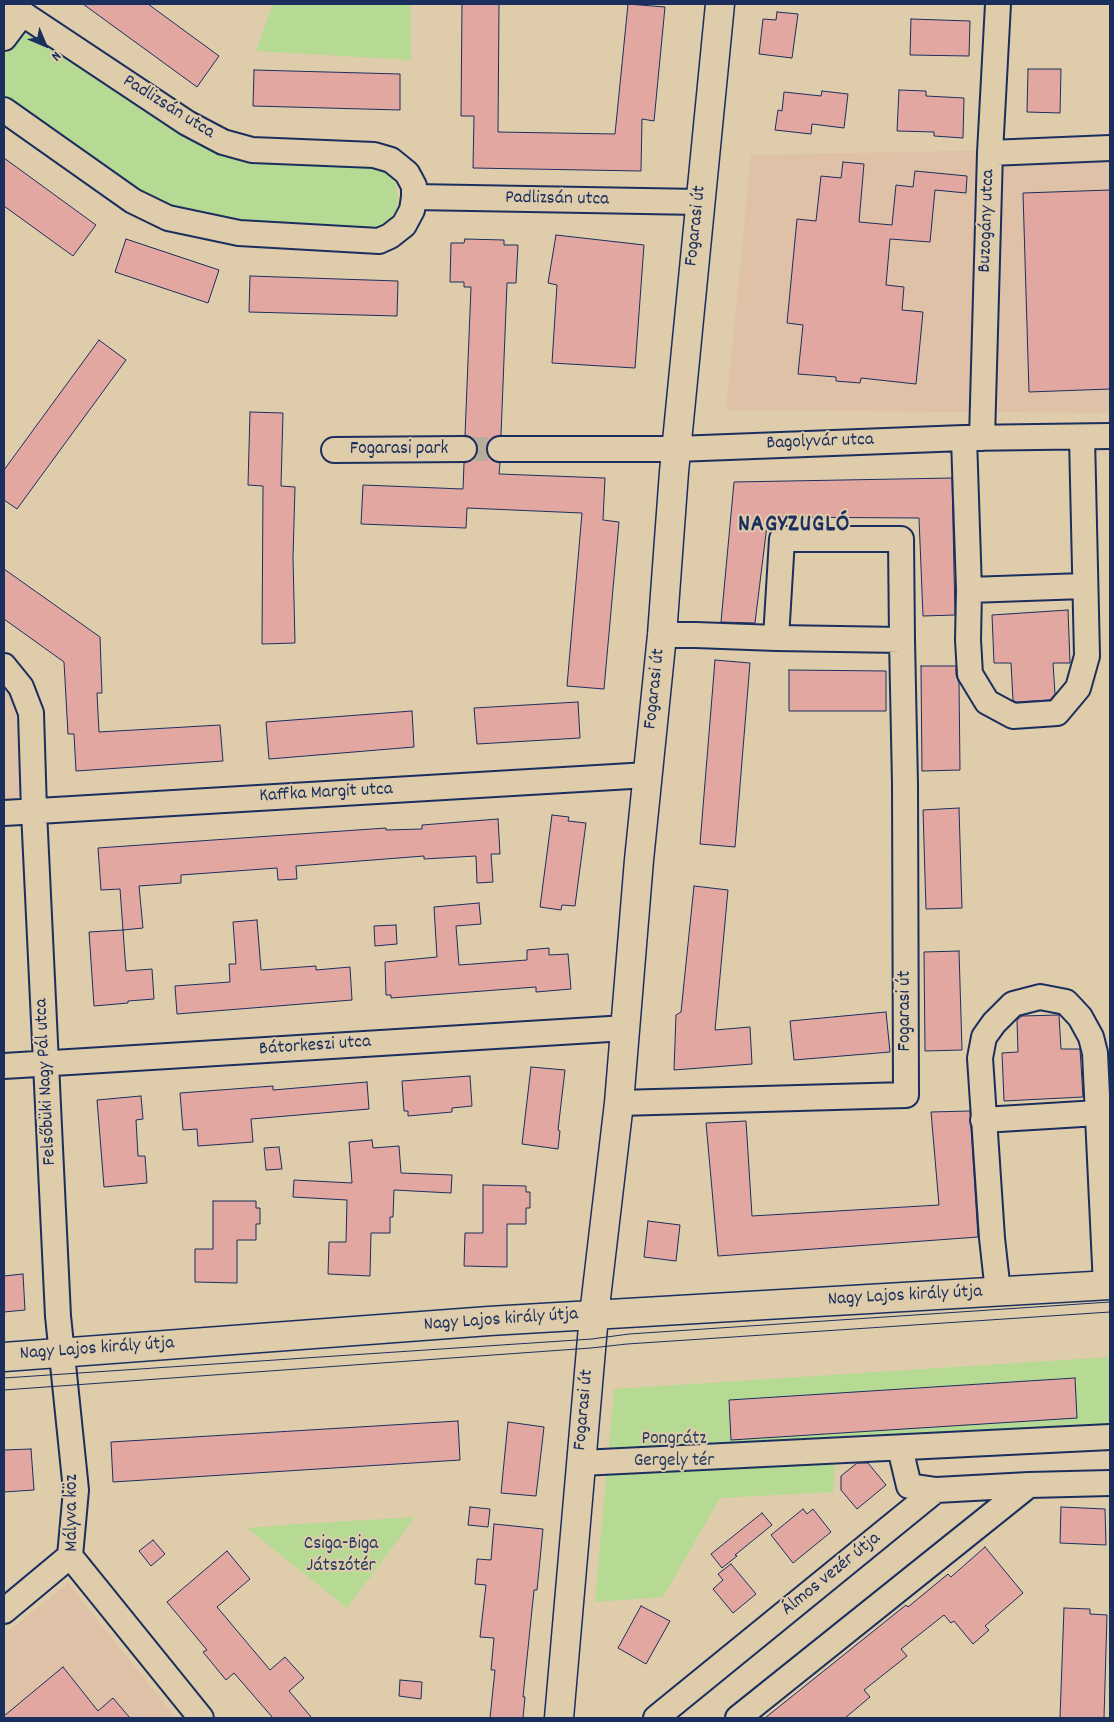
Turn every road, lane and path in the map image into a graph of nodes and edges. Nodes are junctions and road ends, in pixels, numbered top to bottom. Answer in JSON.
{"nodes":[{"id":1,"x":720,"y":4,"type":"edge"},
{"id":2,"x":998,"y":4,"type":"edge"},
{"id":3,"x":15,"y":9,"type":"edge"},
{"id":4,"x":4,"y":38,"type":"edge"},
{"id":5,"x":4,"y":110,"type":"edge"},
{"id":6,"x":1110,"y":148,"type":"edge"},
{"id":7,"x":990,"y":153,"type":"junction"},
{"id":8,"x":414,"y":197,"type":"junction"},
{"id":9,"x":700,"y":202,"type":"junction"},
{"id":10,"x":1110,"y":436,"type":"edge"},
{"id":11,"x":1082,"y":437,"type":"junction"},
{"id":12,"x":973,"y":438,"type":"junction"},
{"id":13,"x":464,"y":449,"type":"tunnel mouth"},
{"id":14,"x":509,"y":449,"type":"tunnel mouth"},
{"id":15,"x":676,"y":449,"type":"junction"},
{"id":16,"x":334,"y":450,"type":"dead end"},
{"id":17,"x":1084,"y":586,"type":"junction"},
{"id":18,"x":969,"y":590,"type":"junction"},
{"id":19,"x":662,"y":635,"type":"junction"},
{"id":20,"x":776,"y":638,"type":"junction"},
{"id":21,"x":902,"y":640,"type":"junction"},
{"id":22,"x":4,"y":666,"type":"edge"},
{"id":23,"x":648,"y":775,"type":"junction"},
{"id":24,"x":34,"y":812,"type":"junction"},
{"id":25,"x":4,"y":813,"type":"edge"},
{"id":26,"x":626,"y":1028,"type":"junction"},
{"id":27,"x":46,"y":1063,"type":"junction"},
{"id":28,"x":4,"y":1066,"type":"edge"},
{"id":29,"x":619,"y":1102,"type":"junction"},
{"id":30,"x":1098,"y":1113,"type":"junction"},
{"id":31,"x":983,"y":1120,"type":"junction"},
{"id":32,"x":1108,"y":1286,"type":"edge"},
{"id":33,"x":998,"y":1292,"type":"junction"},
{"id":34,"x":594,"y":1314,"type":"junction"},
{"id":35,"x":61,"y":1353,"type":"junction"},
{"id":36,"x":4,"y":1357,"type":"edge"},
{"id":37,"x":1110,"y":1438,"type":"edge"},
{"id":38,"x":900,"y":1448,"type":"junction"},
{"id":39,"x":581,"y":1463,"type":"junction"},
{"id":40,"x":1110,"y":1483,"type":"edge"},
{"id":41,"x":1029,"y":1485,"type":"junction"},
{"id":42,"x":936,"y":1490,"type":"junction"},
{"id":43,"x":70,"y":1556,"type":"junction"},
{"id":44,"x":4,"y":1611,"type":"edge"},
{"id":45,"x":201,"y":1718,"type":"edge"},
{"id":46,"x":559,"y":1718,"type":"edge"},
{"id":47,"x":656,"y":1718,"type":"edge"},
{"id":48,"x":738,"y":1718,"type":"edge"}],
"edges":[{"from":1,"to":9,"type":"main road","name":"Fogarasi út"},
{"from":2,"to":7,"type":"street","name":"Buzogány utca"},
{"from":3,"to":4,"type":"street"},
{"from":3,"to":8,"type":"street","name":"Padlizsán utca"},
{"from":5,"to":8,"type":"street"},
{"from":6,"to":7,"type":"street"},
{"from":7,"to":12,"type":"street","name":"Buzogány utca"},
{"from":8,"to":9,"type":"street","name":"Padlizsán utca"},
{"from":9,"to":15,"type":"main road","name":"Fogarasi út"},
{"from":10,"to":11,"type":"street","name":"Bagolyvár utca"},
{"from":11,"to":12,"type":"street","name":"Bagolyvár utca"},
{"from":11,"to":17,"type":"street"},
{"from":12,"to":15,"type":"street","name":"Bagolyvár utca"},
{"from":12,"to":18,"type":"street"},
{"from":13,"to":16,"type":"street","name":"Fogarasi park"},
{"from":14,"to":15,"type":"street"},
{"from":15,"to":19,"type":"main road","name":"Fogarasi út"},
{"from":17,"to":18,"type":"street"},
{"from":17,"to":18,"type":"street"},
{"from":19,"to":20,"type":"street","name":"Fogarasi út"},
{"from":19,"to":23,"type":"main road","name":"Fogarasi út"},
{"from":20,"to":21,"type":"street","name":"Fogarasi út"},
{"from":20,"to":21,"type":"street","name":"Fogarasi út"},
{"from":21,"to":29,"type":"street","name":"Fogarasi út"},
{"from":22,"to":24,"type":"street","name":"Felsőbüki Nagy Pál utca"},
{"from":23,"to":24,"type":"street","name":"Kaffka Margit utca"},
{"from":23,"to":26,"type":"main road","name":"Fogarasi út"},
{"from":24,"to":25,"type":"street","name":"Kaffka Margit utca"},
{"from":24,"to":27,"type":"street","name":"Felsőbüki Nagy Pál utca"},
{"from":26,"to":27,"type":"street","name":"Bátorkeszi utca"},
{"from":26,"to":29,"type":"main road","name":"Fogarasi út"},
{"from":27,"to":28,"type":"street","name":"Bátorkeszi utca"},
{"from":27,"to":35,"type":"street","name":"Felsőbüki Nagy Pál utca"},
{"from":29,"to":34,"type":"main road","name":"Fogarasi út"},
{"from":30,"to":31,"type":"street"},
{"from":30,"to":31,"type":"street","name":"Nagy Lajos király útja"},
{"from":30,"to":32,"type":"street","name":"Nagy Lajos király útja"},
{"from":31,"to":33,"type":"street","name":"Nagy Lajos király útja"},
{"from":32,"to":33,"type":"main road","name":"Nagy Lajos király útja"},
{"from":33,"to":34,"type":"main road","name":"Nagy Lajos király útja"},
{"from":34,"to":35,"type":"main road","name":"Nagy Lajos király útja"},
{"from":34,"to":39,"type":"main road","name":"Fogarasi út"},
{"from":35,"to":36,"type":"main road","name":"Nagy Lajos király útja"},
{"from":35,"to":43,"type":"street","name":"Mályva köz"},
{"from":37,"to":38,"type":"street"},
{"from":38,"to":39,"type":"street"},
{"from":38,"to":42,"type":"street"},
{"from":39,"to":46,"type":"main road","name":"Fogarasi út"},
{"from":40,"to":41,"type":"street"},
{"from":41,"to":42,"type":"street"},
{"from":41,"to":48,"type":"street"},
{"from":42,"to":47,"type":"street","name":"Álmos vezér útja"},
{"from":43,"to":44,"type":"street"},
{"from":43,"to":45,"type":"street","name":"Mályva köz"}]}
